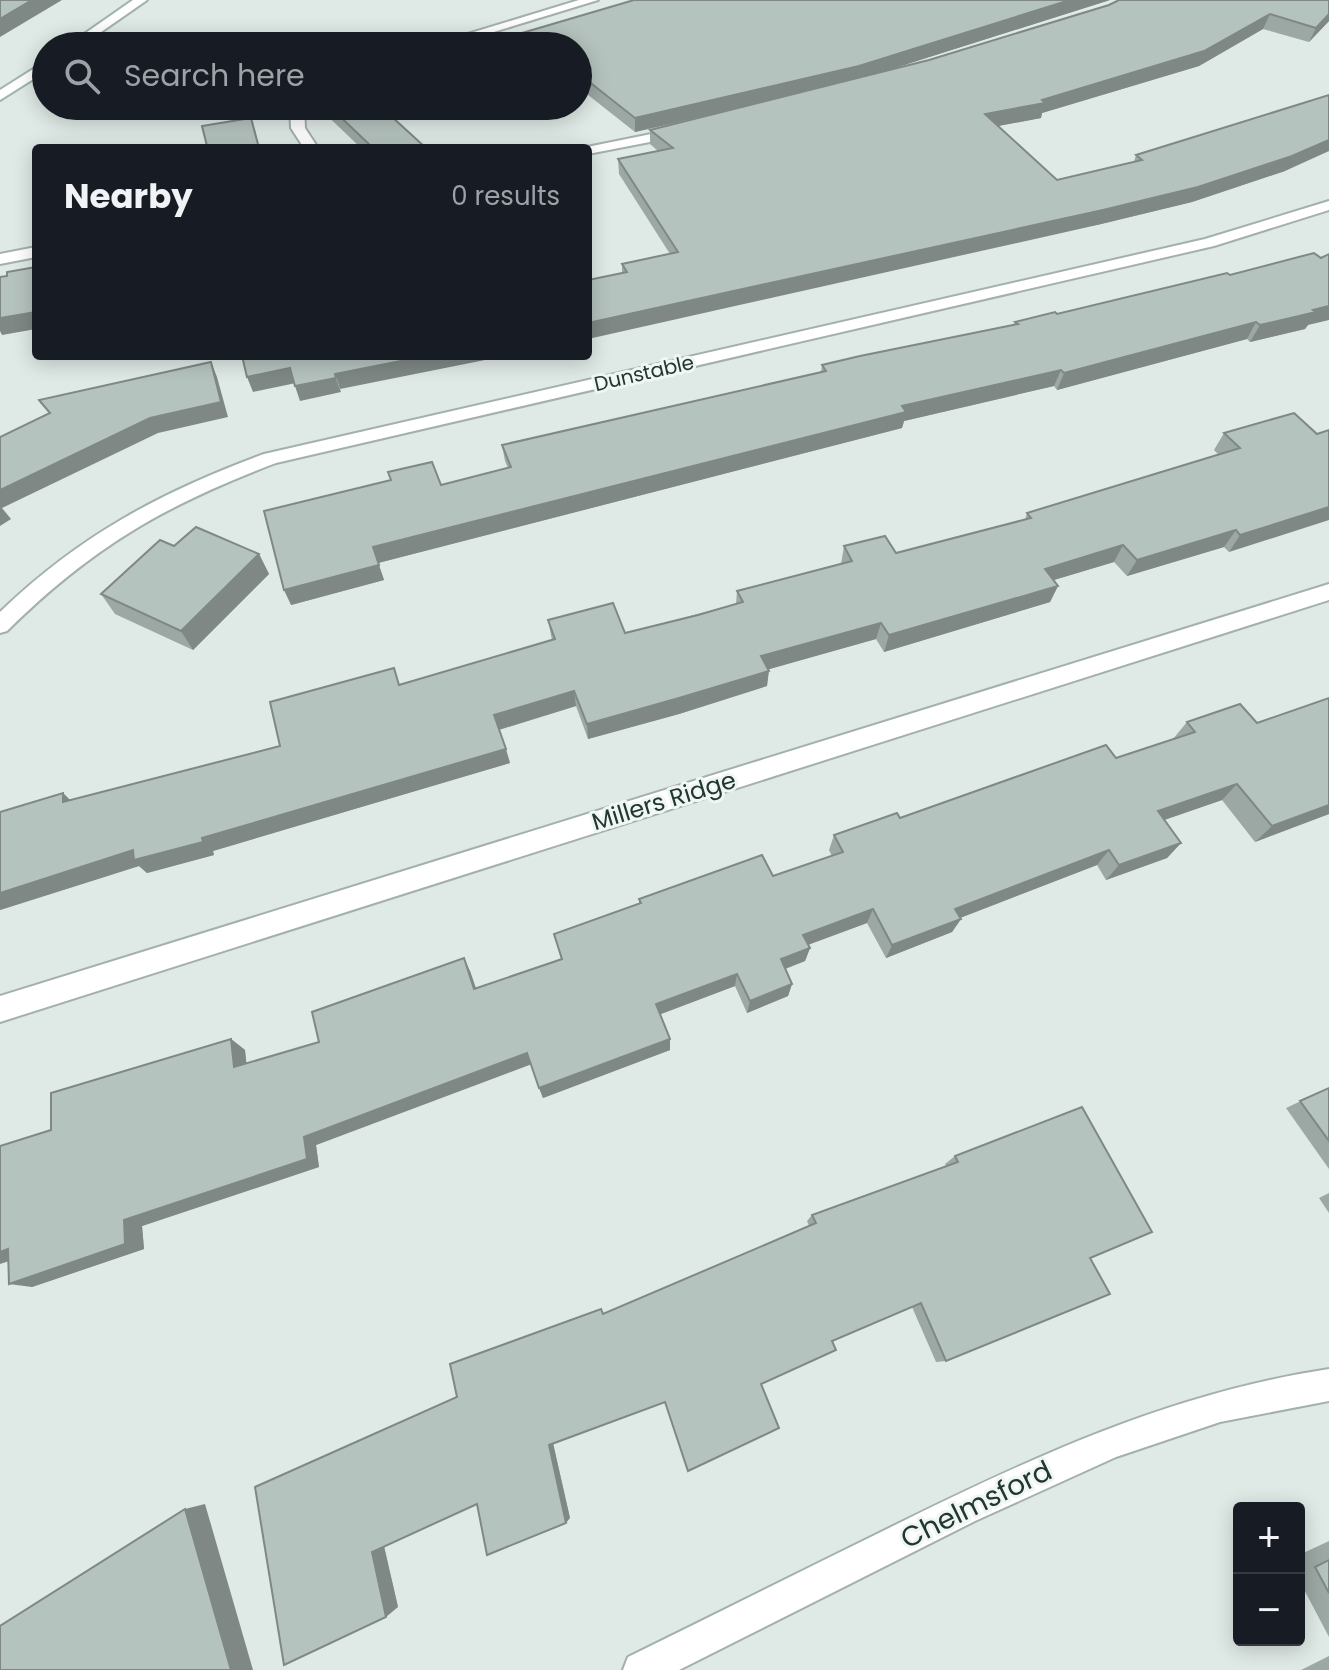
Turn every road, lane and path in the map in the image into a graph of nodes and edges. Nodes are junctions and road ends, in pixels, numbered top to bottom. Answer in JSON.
{"nodes":[{"id":1,"x":141,"y":0,"type":"edge"},
{"id":2,"x":592,"y":0,"type":"edge"},
{"id":3,"x":94,"y":32,"type":"edge"},
{"id":4,"x":482,"y":32,"type":"edge"},
{"id":5,"x":32,"y":74,"type":"edge"},
{"id":6,"x":0,"y":96,"type":"edge"},
{"id":7,"x":298,"y":120,"type":"edge"},
{"id":8,"x":689,"y":130,"type":"edge"},
{"id":9,"x":308,"y":144,"type":"edge"},
{"id":10,"x":592,"y":149,"type":"edge"},
{"id":11,"x":1329,"y":205,"type":"edge"},
{"id":12,"x":5,"y":239,"type":"dead end"},
{"id":13,"x":32,"y":253,"type":"edge"},
{"id":14,"x":3,"y":258,"type":"edge"},
{"id":15,"x":1329,"y":592,"type":"edge"},
{"id":16,"x":0,"y":625,"type":"edge"},
{"id":17,"x":0,"y":1009,"type":"edge"},
{"id":18,"x":1329,"y":1385,"type":"edge"},
{"id":19,"x":643,"y":1670,"type":"edge"}],
"edges":[{"from":1,"to":3,"type":"street"},
{"from":2,"to":4,"type":"street"},
{"from":5,"to":6,"type":"street"},
{"from":7,"to":9,"type":"street"},
{"from":8,"to":10,"type":"street"},
{"from":11,"to":16,"type":"street","name":"Dunstable"},
{"from":12,"to":14,"type":"street"},
{"from":13,"to":14,"type":"street"},
{"from":15,"to":17,"type":"street","name":"Millers Ridge"},
{"from":18,"to":19,"type":"street","name":"Chelmsford"}]}
